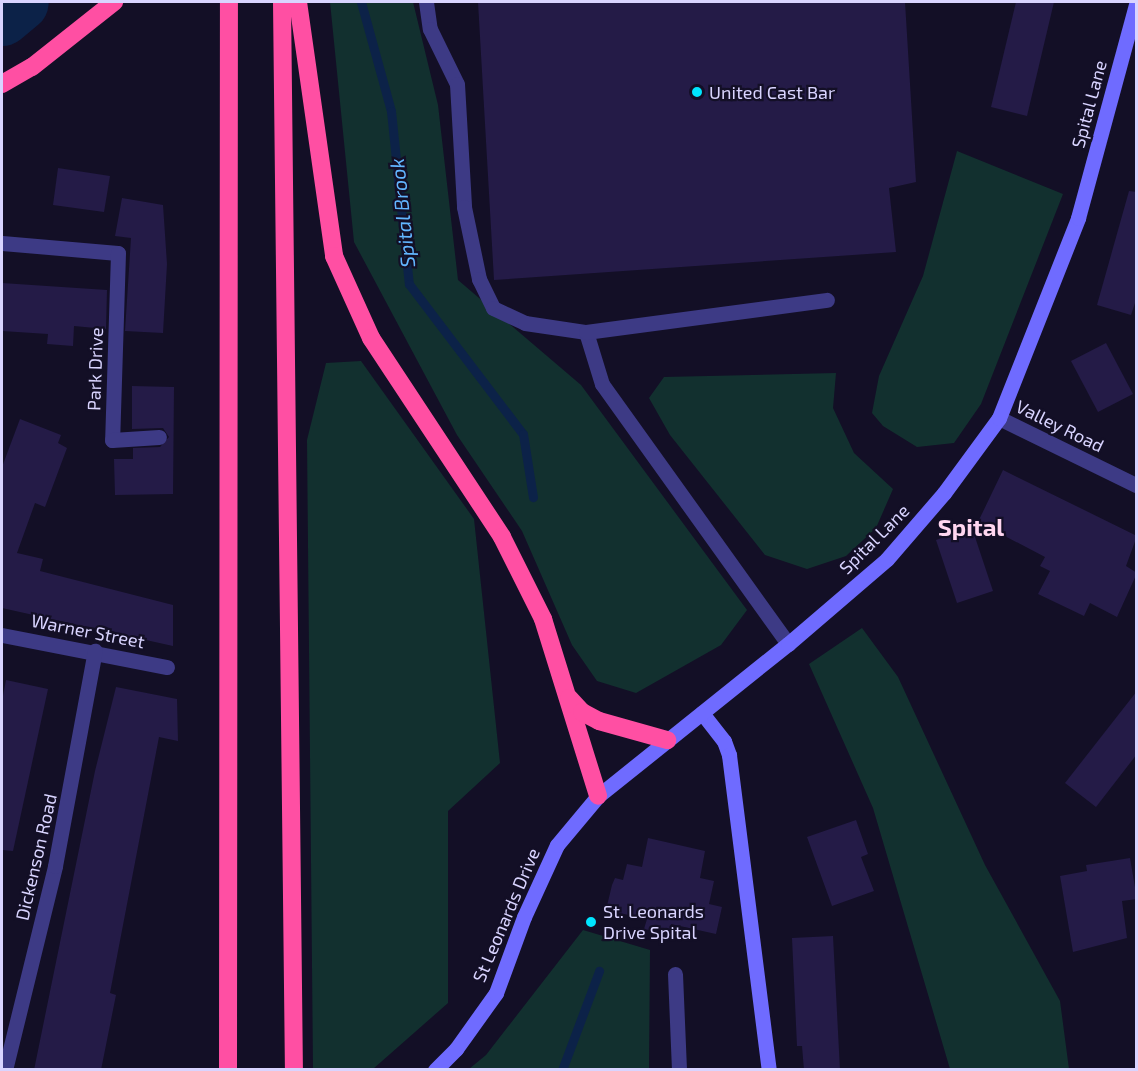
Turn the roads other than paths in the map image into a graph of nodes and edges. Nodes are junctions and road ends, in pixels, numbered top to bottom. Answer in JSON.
{"nodes":[{"id":1,"x":114,"y":2,"type":"edge"},
{"id":2,"x":229,"y":2,"type":"edge"},
{"id":3,"x":282,"y":2,"type":"edge"},
{"id":4,"x":298,"y":2,"type":"edge"},
{"id":5,"x":426,"y":2,"type":"edge"},
{"id":6,"x":1137,"y":4,"type":"edge"},
{"id":7,"x":2,"y":84,"type":"edge"},
{"id":8,"x":2,"y":243,"type":"edge"},
{"id":9,"x":827,"y":300,"type":"dead end"},
{"id":10,"x":586,"y":332,"type":"junction"},
{"id":11,"x":999,"y":418,"type":"junction"},
{"id":12,"x":159,"y":437,"type":"dead end"},
{"id":13,"x":1137,"y":485,"type":"edge"},
{"id":14,"x":2,"y":635,"type":"edge"},
{"id":15,"x":788,"y":644,"type":"junction"},
{"id":16,"x":95,"y":651,"type":"junction"},
{"id":17,"x":168,"y":667,"type":"dead end"},
{"id":18,"x":565,"y":694,"type":"junction"},
{"id":19,"x":702,"y":713,"type":"junction"},
{"id":20,"x":667,"y":740,"type":"junction"},
{"id":21,"x":598,"y":796,"type":"junction"},
{"id":22,"x":675,"y":974,"type":"dead end"},
{"id":23,"x":5,"y":1070,"type":"edge"},
{"id":24,"x":228,"y":1070,"type":"edge"},
{"id":25,"x":294,"y":1070,"type":"edge"},
{"id":26,"x":435,"y":1070,"type":"edge"},
{"id":27,"x":679,"y":1070,"type":"edge"},
{"id":28,"x":769,"y":1070,"type":"edge"}],
"edges":[{"from":1,"to":7,"type":"highway"},
{"from":2,"to":24,"type":"highway"},
{"from":3,"to":25,"type":"highway"},
{"from":4,"to":18,"type":"highway"},
{"from":5,"to":10,"type":"street"},
{"from":6,"to":11,"type":"street","name":"Spital Lane"},
{"from":8,"to":12,"type":"street","name":"Park Drive"},
{"from":9,"to":10,"type":"street"},
{"from":10,"to":15,"type":"street"},
{"from":11,"to":13,"type":"street","name":"Valley Road"},
{"from":11,"to":15,"type":"street","name":"Spital Lane"},
{"from":14,"to":16,"type":"street","name":"Warner Street"},
{"from":15,"to":19,"type":"street","name":"Spital Lane"},
{"from":16,"to":17,"type":"street","name":"Warner Street"},
{"from":16,"to":23,"type":"street","name":"Dickenson Road"},
{"from":18,"to":20,"type":"highway"},
{"from":18,"to":21,"type":"highway"},
{"from":19,"to":20,"type":"street","name":"St Leonards Drive"},
{"from":19,"to":28,"type":"street"},
{"from":20,"to":21,"type":"street","name":"St Leonards Drive"},
{"from":21,"to":26,"type":"street","name":"St Leonards Drive"},
{"from":22,"to":27,"type":"street"}]}
